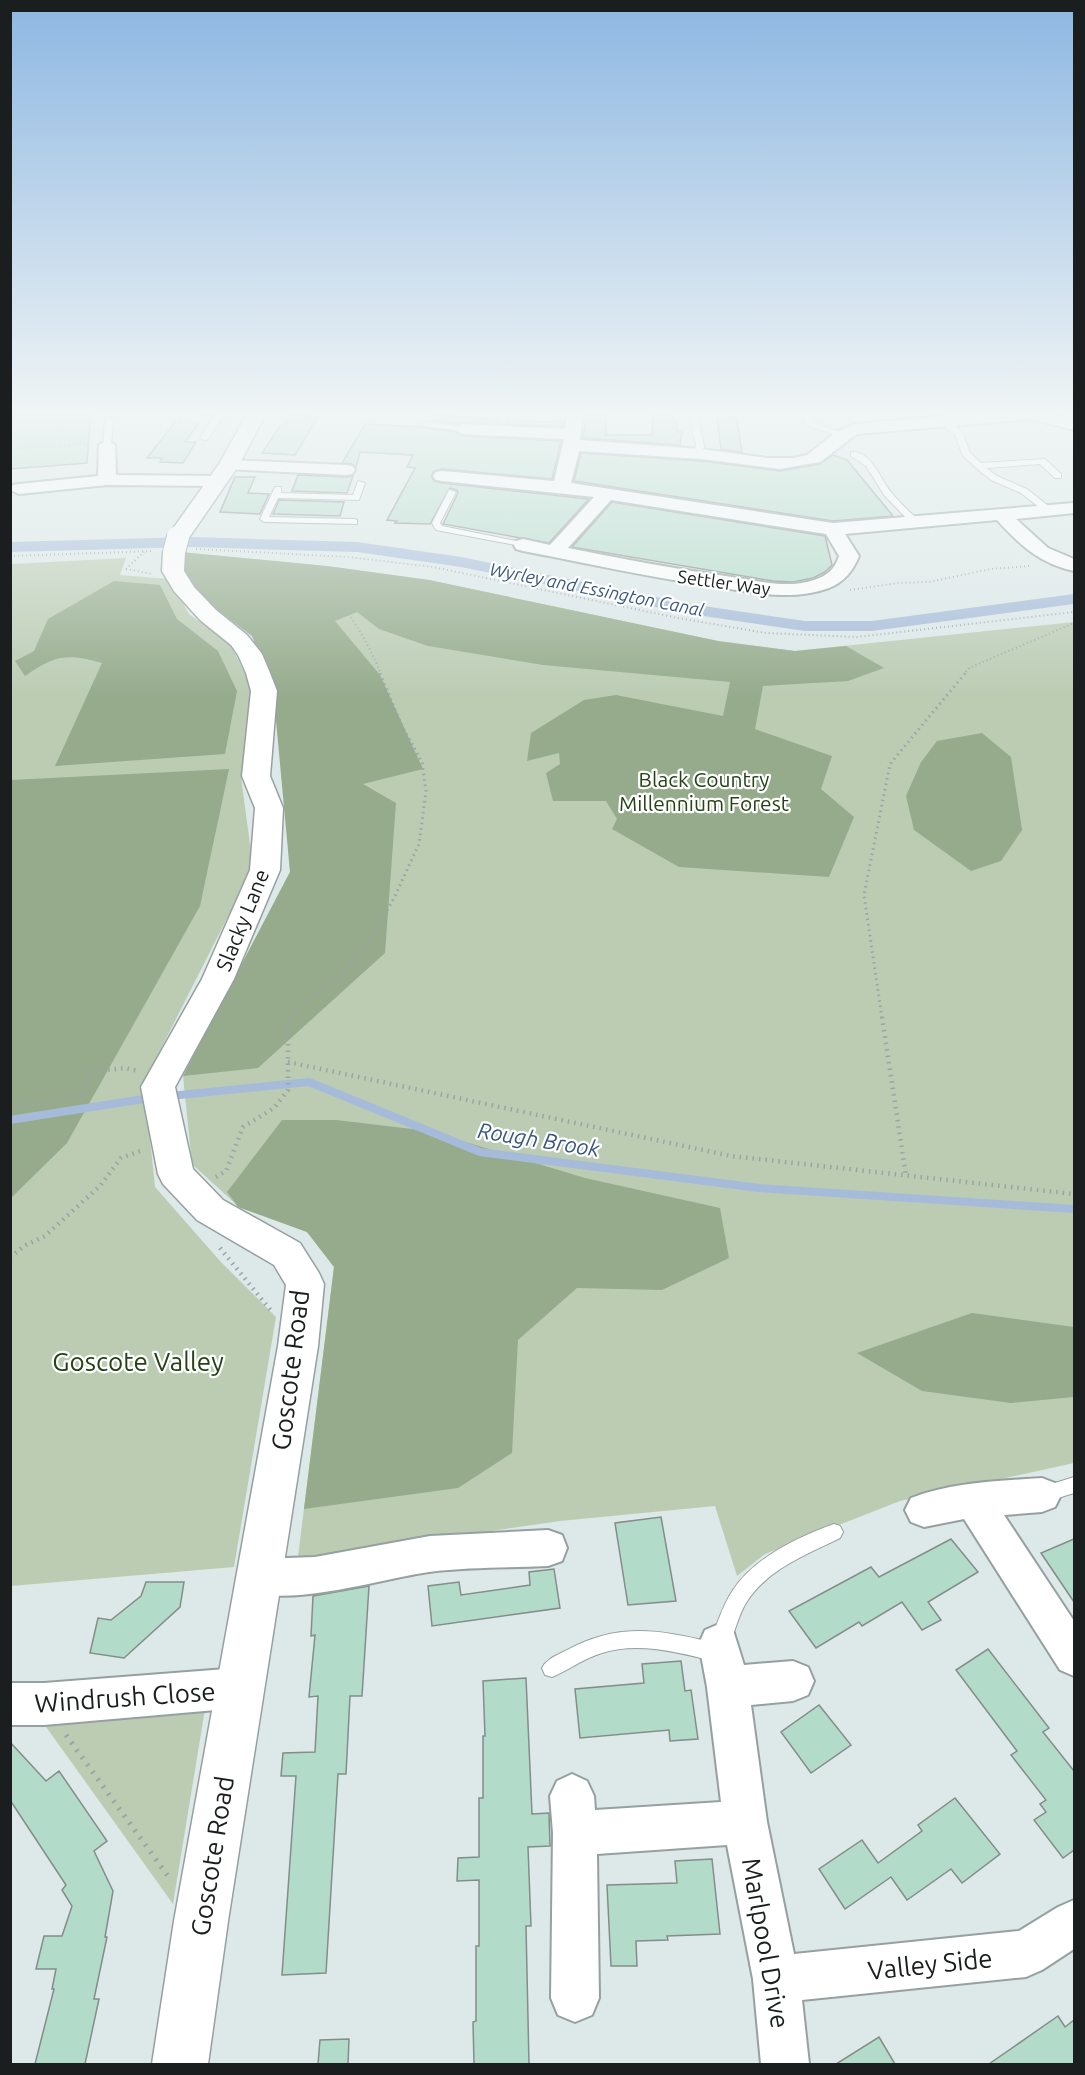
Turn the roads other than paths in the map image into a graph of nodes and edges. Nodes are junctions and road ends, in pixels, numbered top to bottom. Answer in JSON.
{"nodes":[{"id":1,"x":202,"y":506,"type":"edge"},
{"id":2,"x":270,"y":506,"type":"edge"},
{"id":3,"x":445,"y":506,"type":"edge"},
{"id":4,"x":596,"y":506,"type":"edge"},
{"id":5,"x":678,"y":506,"type":"edge"},
{"id":6,"x":899,"y":506,"type":"edge"},
{"id":7,"x":1043,"y":506,"type":"edge"},
{"id":8,"x":1074,"y":508,"type":"edge"},
{"id":9,"x":1048,"y":510,"type":"junction"},
{"id":10,"x":1002,"y":515,"type":"junction"},
{"id":11,"x":354,"y":522,"type":"dead end"},
{"id":12,"x":915,"y":522,"type":"junction"},
{"id":13,"x":833,"y":529,"type":"junction"},
{"id":14,"x":523,"y":545,"type":"joint"},
{"id":15,"x":555,"y":551,"type":"junction"},
{"id":16,"x":1074,"y":566,"type":"edge"},
{"id":17,"x":165,"y":1128,"type":"joint"},
{"id":18,"x":1058,"y":1490,"type":"edge"},
{"id":19,"x":973,"y":1500,"type":"junction"},
{"id":20,"x":924,"y":1510,"type":"dead end"},
{"id":21,"x":834,"y":1532,"type":"dead end"},
{"id":22,"x":548,"y":1548,"type":"dead end"},
{"id":23,"x":258,"y":1576,"type":"junction"},
{"id":24,"x":1074,"y":1656,"type":"edge"},
{"id":25,"x":723,"y":1661,"type":"junction"},
{"id":26,"x":552,"y":1668,"type":"dead end"},
{"id":27,"x":793,"y":1681,"type":"dead end"},
{"id":28,"x":239,"y":1688,"type":"junction"},
{"id":29,"x":27,"y":1704,"type":"edge"},
{"id":30,"x":745,"y":1822,"type":"junction"},
{"id":31,"x":1074,"y":1923,"type":"edge"},
{"id":32,"x":776,"y":1979,"type":"junction"},
{"id":33,"x":575,"y":1998,"type":"dead end"},
{"id":34,"x":180,"y":2064,"type":"edge"},
{"id":35,"x":785,"y":2064,"type":"edge"}],
"edges":[{"from":1,"to":17,"type":"street","name":"Slacky Lane"},
{"from":2,"to":11,"type":"lane"},
{"from":3,"to":14,"type":"lane"},
{"from":4,"to":15,"type":"street"},
{"from":5,"to":13,"type":"street"},
{"from":6,"to":12,"type":"lane"},
{"from":7,"to":9,"type":"lane"},
{"from":8,"to":9,"type":"street"},
{"from":9,"to":10,"type":"street"},
{"from":10,"to":12,"type":"street"},
{"from":10,"to":16,"type":"street"},
{"from":12,"to":13,"type":"street"},
{"from":13,"to":15,"type":"street","name":"Settler Way"},
{"from":14,"to":15,"type":"street","name":"Settler Way"},
{"from":17,"to":23,"type":"street","name":"Goscote Road"},
{"from":18,"to":19,"type":"street"},
{"from":19,"to":20,"type":"street"},
{"from":19,"to":24,"type":"street"},
{"from":21,"to":25,"type":"lane"},
{"from":22,"to":23,"type":"street"},
{"from":23,"to":28,"type":"street","name":"Goscote Road"},
{"from":25,"to":26,"type":"lane"},
{"from":25,"to":27,"type":"street"},
{"from":25,"to":30,"type":"street","name":"Marlpool Drive"},
{"from":28,"to":29,"type":"street","name":"Windrush Close"},
{"from":28,"to":34,"type":"street","name":"Goscote Road"},
{"from":30,"to":32,"type":"street","name":"Marlpool Drive"},
{"from":30,"to":33,"type":"street"},
{"from":31,"to":32,"type":"street","name":"Valley Side"},
{"from":32,"to":35,"type":"street","name":"Marlpool Drive"}]}
